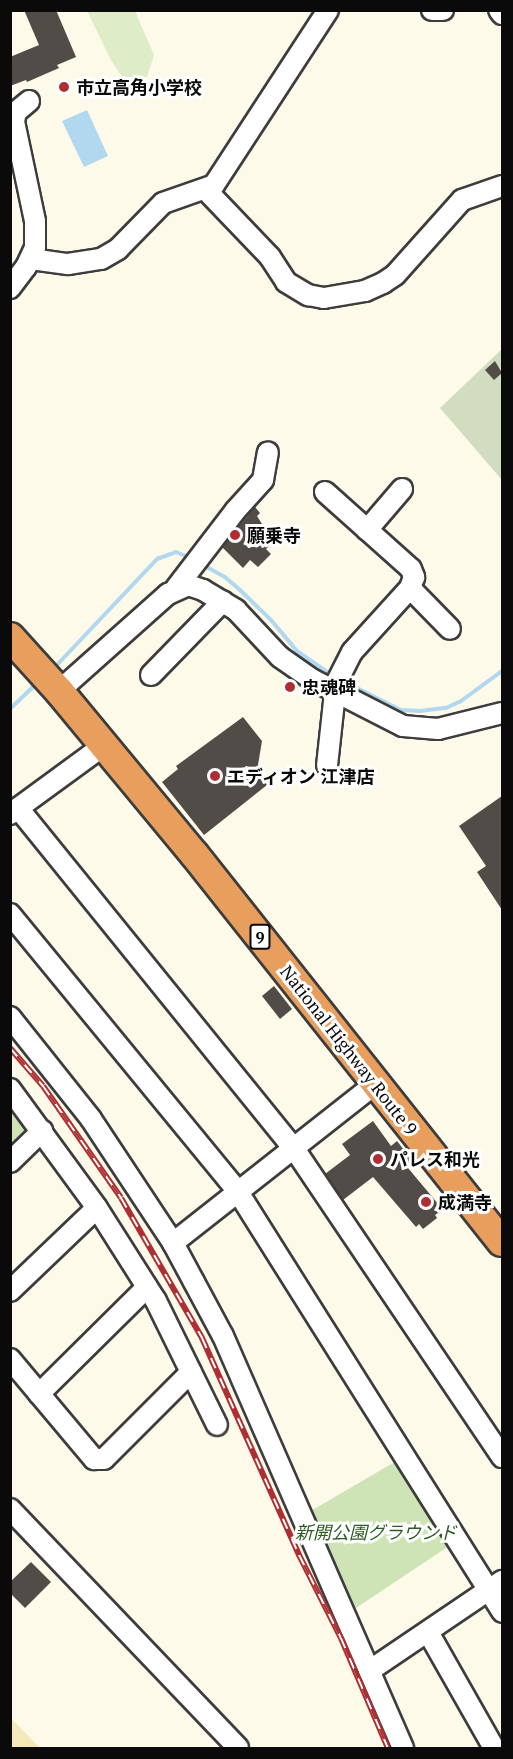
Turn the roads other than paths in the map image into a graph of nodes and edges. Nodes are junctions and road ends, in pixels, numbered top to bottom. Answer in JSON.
{"nodes":[{"id":1,"x":328,"y":10,"type":"edge"},
{"id":2,"x":432,"y":10,"type":"edge"},
{"id":3,"x":443,"y":10,"type":"edge"},
{"id":4,"x":499,"y":10,"type":"edge"},
{"id":5,"x":502,"y":14,"type":"edge"},
{"id":6,"x":29,"y":102,"type":"dead end"},
{"id":7,"x":502,"y":186,"type":"edge"},
{"id":8,"x":205,"y":189,"type":"junction"},
{"id":9,"x":31,"y":259,"type":"junction"},
{"id":10,"x":10,"y":288,"type":"edge"},
{"id":11,"x":268,"y":452,"type":"dead end"},
{"id":12,"x":402,"y":489,"type":"dead end"},
{"id":13,"x":325,"y":492,"type":"dead end"},
{"id":14,"x":367,"y":530,"type":"junction"},
{"id":15,"x":176,"y":588,"type":"junction"},
{"id":16,"x":410,"y":588,"type":"junction"},
{"id":17,"x":223,"y":601,"type":"junction"},
{"id":18,"x":450,"y":629,"type":"dead end"},
{"id":19,"x":10,"y":637,"type":"edge"},
{"id":20,"x":151,"y":675,"type":"dead end"},
{"id":21,"x":336,"y":683,"type":"junction"},
{"id":22,"x":59,"y":691,"type":"junction"},
{"id":23,"x":502,"y":713,"type":"edge"},
{"id":24,"x":103,"y":746,"type":"junction"},
{"id":25,"x":327,"y":766,"type":"dead end"},
{"id":26,"x":14,"y":811,"type":"edge"},
{"id":27,"x":10,"y":914,"type":"edge"},
{"id":28,"x":10,"y":1017,"type":"edge"},
{"id":29,"x":375,"y":1084,"type":"junction"},
{"id":30,"x":10,"y":1089,"type":"edge"},
{"id":31,"x":42,"y":1131,"type":"junction"},
{"id":32,"x":293,"y":1147,"type":"junction"},
{"id":33,"x":10,"y":1162,"type":"edge"},
{"id":34,"x":238,"y":1192,"type":"junction"},
{"id":35,"x":97,"y":1208,"type":"junction"},
{"id":36,"x":502,"y":1242,"type":"edge"},
{"id":37,"x":173,"y":1243,"type":"junction"},
{"id":38,"x":147,"y":1287,"type":"junction"},
{"id":39,"x":10,"y":1291,"type":"edge"},
{"id":40,"x":10,"y":1359,"type":"edge"},
{"id":41,"x":191,"y":1372,"type":"junction"},
{"id":42,"x":39,"y":1394,"type":"junction"},
{"id":43,"x":217,"y":1425,"type":"dead end"},
{"id":44,"x":502,"y":1457,"type":"edge"},
{"id":45,"x":10,"y":1509,"type":"edge"},
{"id":46,"x":495,"y":1586,"type":"edge"},
{"id":47,"x":502,"y":1612,"type":"edge"},
{"id":48,"x":428,"y":1632,"type":"junction"},
{"id":49,"x":369,"y":1671,"type":"junction"},
{"id":50,"x":238,"y":1749,"type":"edge"},
{"id":51,"x":403,"y":1749,"type":"edge"},
{"id":52,"x":494,"y":1749,"type":"edge"}],
"edges":[{"from":1,"to":8,"type":"street"},
{"from":2,"to":3,"type":"street"},
{"from":4,"to":5,"type":"street"},
{"from":6,"to":9,"type":"street"},
{"from":7,"to":8,"type":"street"},
{"from":8,"to":9,"type":"street"},
{"from":9,"to":10,"type":"street"},
{"from":11,"to":15,"type":"street"},
{"from":12,"to":14,"type":"street"},
{"from":13,"to":14,"type":"street"},
{"from":14,"to":16,"type":"street"},
{"from":15,"to":17,"type":"street"},
{"from":15,"to":22,"type":"street"},
{"from":16,"to":18,"type":"street"},
{"from":16,"to":21,"type":"street"},
{"from":17,"to":20,"type":"street"},
{"from":17,"to":21,"type":"street"},
{"from":19,"to":22,"type":"highway","name":"National Highway Route 9","number":"9"},
{"from":21,"to":23,"type":"street"},
{"from":21,"to":25,"type":"street"},
{"from":22,"to":24,"type":"highway","name":"National Highway Route 9","number":"9"},
{"from":24,"to":26,"type":"street"},
{"from":24,"to":29,"type":"highway","name":"National Highway Route 9","number":"9"},
{"from":26,"to":32,"type":"street"},
{"from":27,"to":34,"type":"street"},
{"from":28,"to":37,"type":"street"},
{"from":29,"to":32,"type":"street"},
{"from":29,"to":36,"type":"highway","name":"National Highway Route 9","number":"9"},
{"from":30,"to":31,"type":"street"},
{"from":31,"to":33,"type":"street"},
{"from":31,"to":35,"type":"street"},
{"from":32,"to":34,"type":"street"},
{"from":32,"to":44,"type":"street"},
{"from":34,"to":37,"type":"street"},
{"from":34,"to":46,"type":"street"},
{"from":35,"to":38,"type":"street"},
{"from":35,"to":39,"type":"street"},
{"from":37,"to":49,"type":"street"},
{"from":38,"to":41,"type":"street"},
{"from":38,"to":42,"type":"street"},
{"from":40,"to":42,"type":"street"},
{"from":41,"to":42,"type":"street"},
{"from":41,"to":43,"type":"street"},
{"from":45,"to":50,"type":"street"},
{"from":46,"to":47,"type":"street"},
{"from":46,"to":48,"type":"street"},
{"from":48,"to":49,"type":"street"},
{"from":48,"to":52,"type":"street"},
{"from":49,"to":51,"type":"street"}]}
